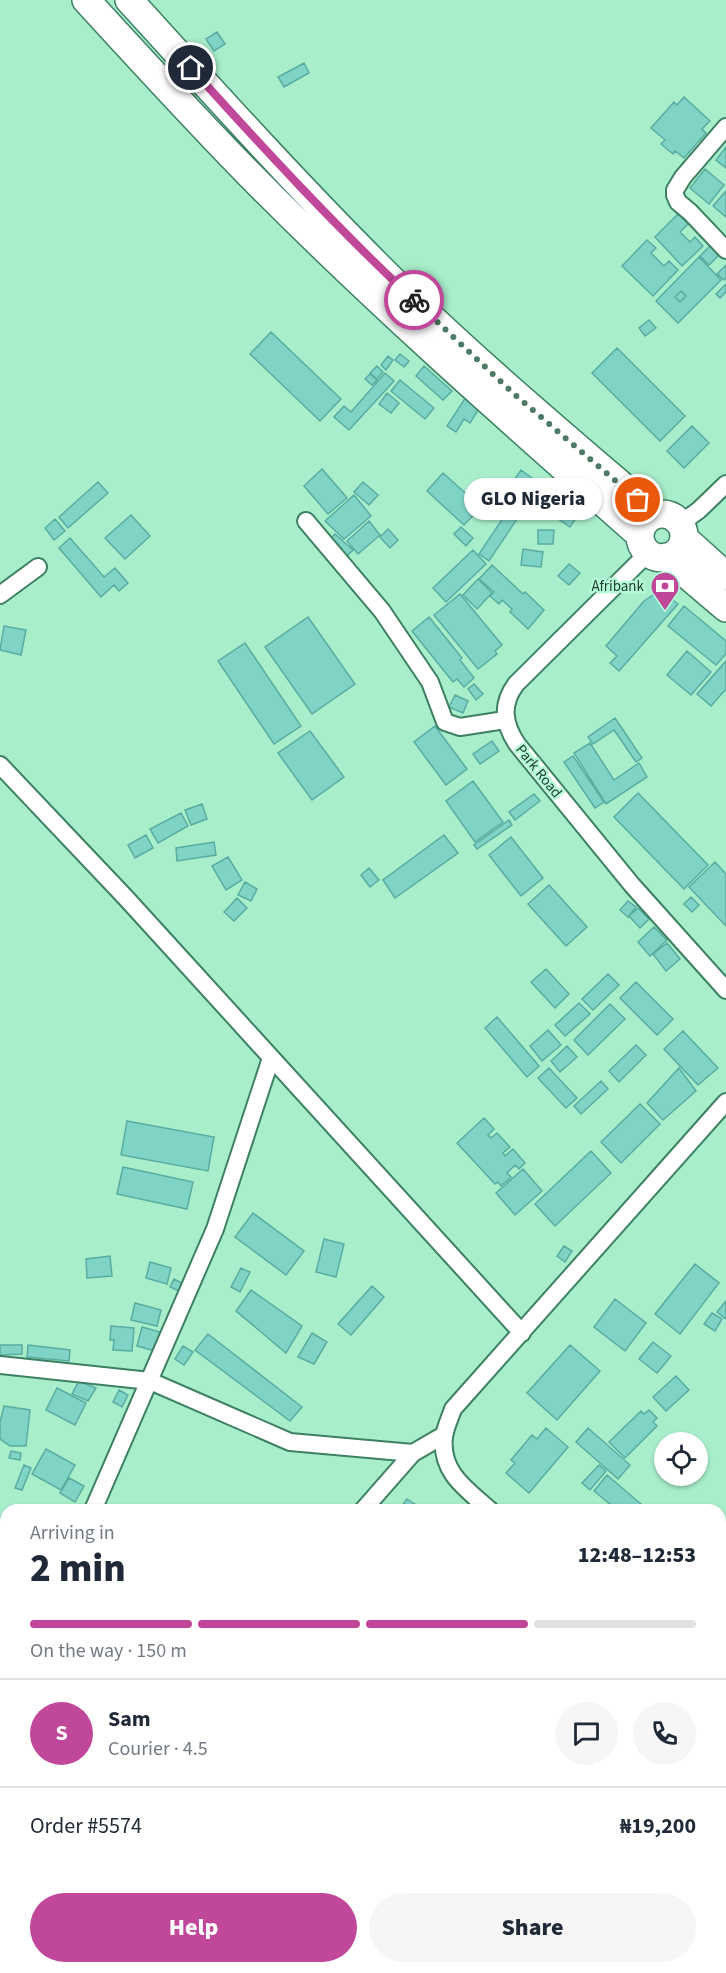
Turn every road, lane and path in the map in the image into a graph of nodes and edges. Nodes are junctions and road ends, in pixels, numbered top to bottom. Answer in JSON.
{"nodes":[{"id":1,"x":86,"y":0,"type":"edge"},
{"id":2,"x":138,"y":10,"type":"edge"},
{"id":3,"x":726,"y":127,"type":"edge"},
{"id":4,"x":726,"y":250,"type":"edge"},
{"id":5,"x":726,"y":484,"type":"edge"},
{"id":6,"x":306,"y":522,"type":"dead end"},
{"id":7,"x":662,"y":537,"type":"junction"},
{"id":8,"x":38,"y":567,"type":"dead end"},
{"id":9,"x":726,"y":576,"type":"edge"},
{"id":10,"x":0,"y":595,"type":"edge"},
{"id":11,"x":726,"y":608,"type":"edge"},
{"id":12,"x":505,"y":720,"type":"junction"},
{"id":13,"x":0,"y":765,"type":"edge"},
{"id":14,"x":726,"y":990,"type":"edge"},
{"id":15,"x":272,"y":1058,"type":"junction"},
{"id":16,"x":726,"y":1102,"type":"edge"},
{"id":17,"x":522,"y":1334,"type":"junction"},
{"id":18,"x":0,"y":1365,"type":"edge"},
{"id":19,"x":150,"y":1381,"type":"junction"},
{"id":20,"x":444,"y":1435,"type":"junction"},
{"id":21,"x":413,"y":1453,"type":"junction"},
{"id":22,"x":96,"y":1504,"type":"edge"},
{"id":23,"x":368,"y":1504,"type":"edge"},
{"id":24,"x":483,"y":1504,"type":"edge"}],
"edges":[{"from":1,"to":7,"type":"main road"},
{"from":2,"to":7,"type":"main road"},
{"from":3,"to":4,"type":"street"},
{"from":5,"to":7,"type":"street"},
{"from":6,"to":12,"type":"street"},
{"from":7,"to":9,"type":"main road"},
{"from":7,"to":11,"type":"main road"},
{"from":7,"to":12,"type":"street"},
{"from":8,"to":10,"type":"street"},
{"from":12,"to":14,"type":"street","name":"Park Road"},
{"from":13,"to":15,"type":"street"},
{"from":15,"to":17,"type":"street"},
{"from":15,"to":19,"type":"street"},
{"from":16,"to":17,"type":"street"},
{"from":17,"to":20,"type":"street"},
{"from":18,"to":19,"type":"street"},
{"from":19,"to":21,"type":"street"},
{"from":19,"to":22,"type":"street"},
{"from":20,"to":21,"type":"street"},
{"from":20,"to":24,"type":"street"},
{"from":21,"to":23,"type":"street"}]}
